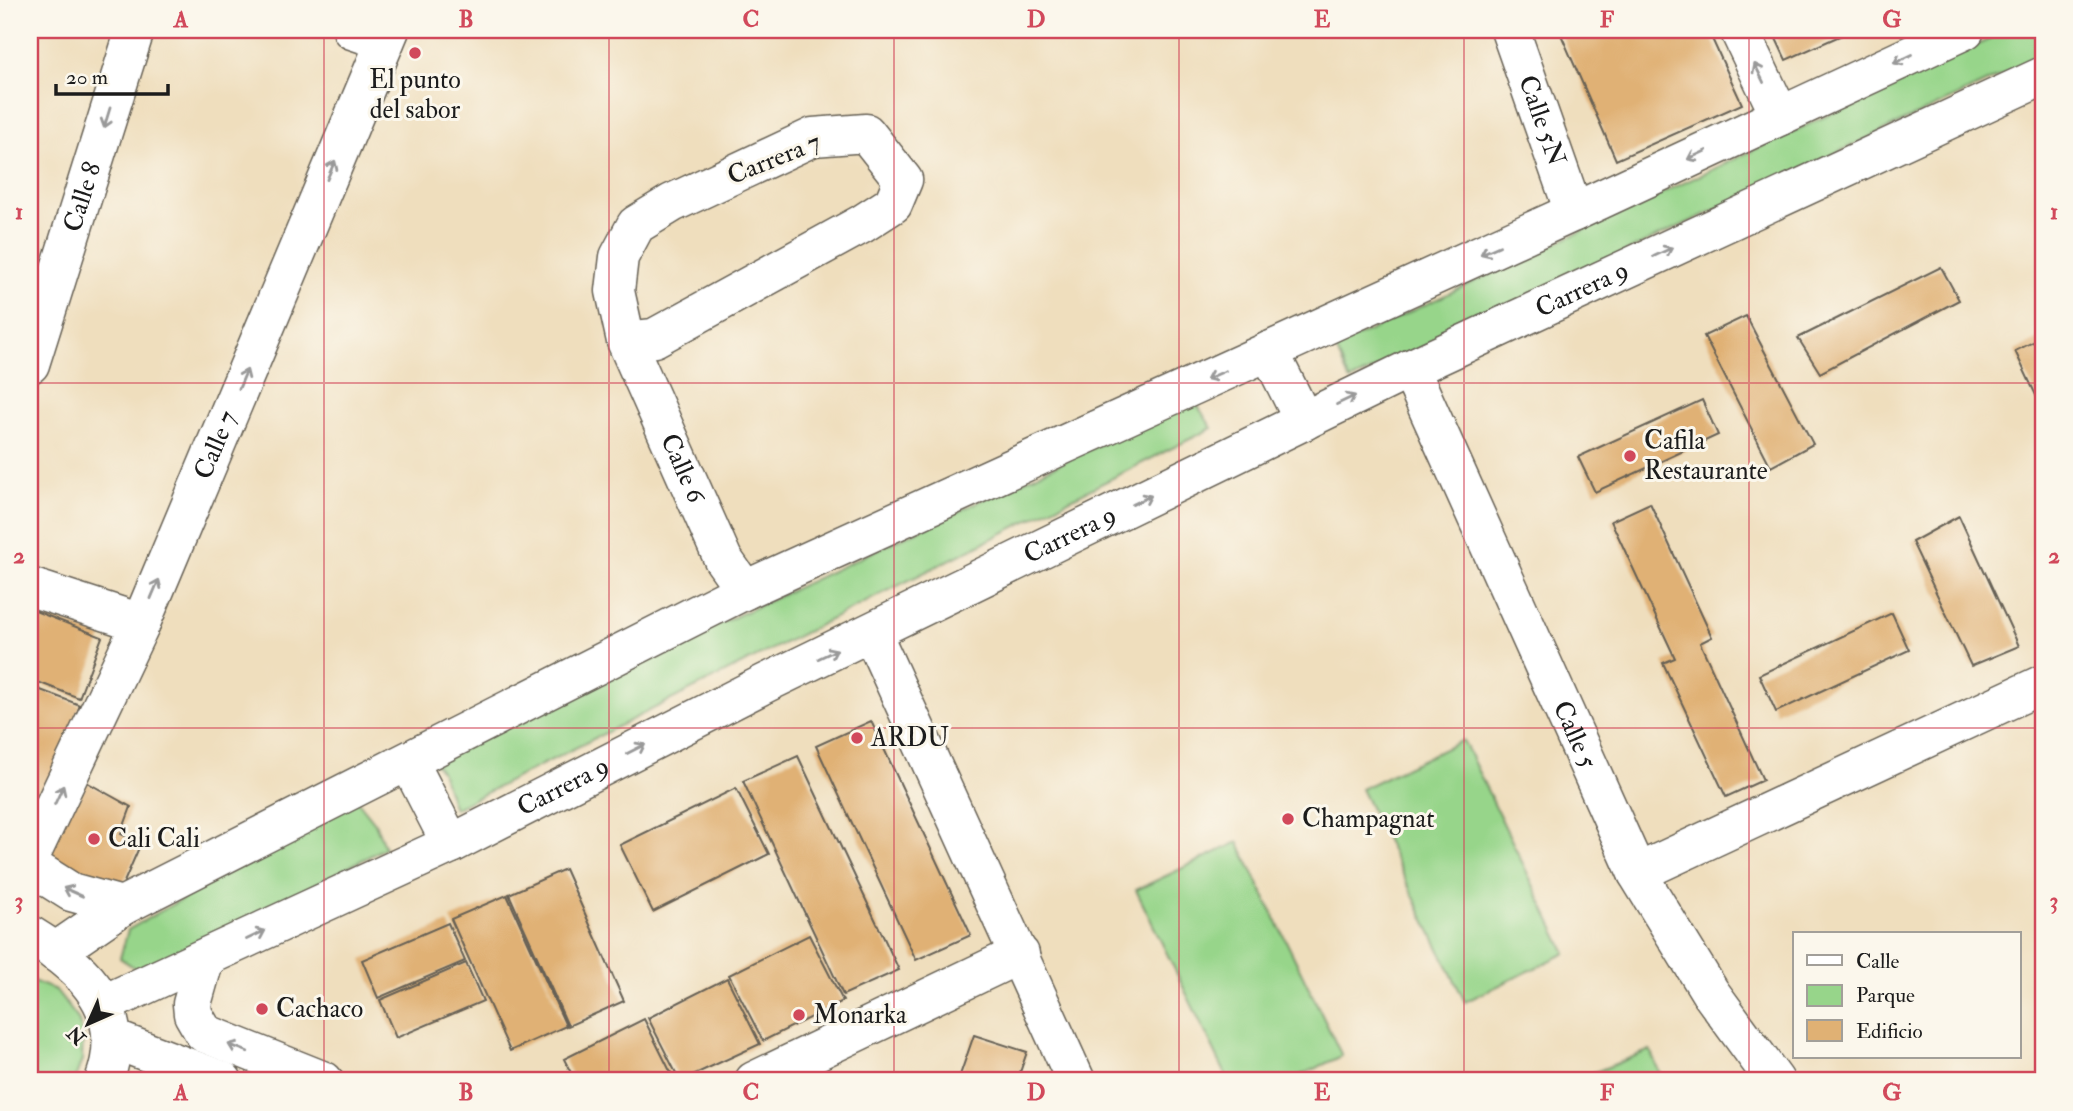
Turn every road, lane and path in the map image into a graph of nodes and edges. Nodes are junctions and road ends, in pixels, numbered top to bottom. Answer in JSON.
{"nodes":[{"id":1,"x":135,"y":30,"type":"edge"},
{"id":2,"x":1510,"y":30,"type":"edge"},
{"id":3,"x":1739,"y":30,"type":"edge"},
{"id":4,"x":1965,"y":30,"type":"edge"},
{"id":5,"x":376,"y":33,"type":"edge"},
{"id":6,"x":2043,"y":76,"type":"edge"},
{"id":7,"x":1780,"y":116,"type":"junction"},
{"id":8,"x":1574,"y":212,"type":"junction"},
{"id":9,"x":626,"y":341,"type":"junction"},
{"id":10,"x":1269,"y":351,"type":"junction"},
{"id":11,"x":30,"y":364,"type":"edge"},
{"id":12,"x":1410,"y":369,"type":"junction"},
{"id":13,"x":1304,"y":421,"type":"junction"},
{"id":14,"x":30,"y":587,"type":"edge"},
{"id":15,"x":745,"y":590,"type":"junction"},
{"id":16,"x":141,"y":623,"type":"junction"},
{"id":17,"x":872,"y":633,"type":"junction"},
{"id":18,"x":2043,"y":684,"type":"edge"},
{"id":19,"x":410,"y":762,"type":"junction"},
{"id":20,"x":452,"y":844,"type":"junction"},
{"id":21,"x":30,"y":857,"type":"edge"},
{"id":22,"x":30,"y":866,"type":"edge"},
{"id":23,"x":1637,"y":873,"type":"junction"},
{"id":24,"x":122,"y":906,"type":"junction"},
{"id":25,"x":42,"y":944,"type":"edge"},
{"id":26,"x":1020,"y":954,"type":"junction"},
{"id":27,"x":205,"y":958,"type":"junction"},
{"id":28,"x":109,"y":1021,"type":"junction"},
{"id":29,"x":104,"y":1081,"type":"edge"},
{"id":30,"x":223,"y":1081,"type":"edge"},
{"id":31,"x":324,"y":1081,"type":"edge"},
{"id":32,"x":754,"y":1081,"type":"edge"},
{"id":33,"x":1076,"y":1081,"type":"edge"},
{"id":34,"x":1775,"y":1081,"type":"edge"}],
"edges":[{"from":1,"to":11,"type":"main road","name":"Calle 8","one_way":true},
{"from":2,"to":8,"type":"main road","name":"Calle 5N"},
{"from":7,"to":3,"type":"main road","one_way":true},
{"from":4,"to":7,"type":"main road","one_way":true},
{"from":16,"to":5,"type":"main road","name":"Calle 7","one_way":true},
{"from":12,"to":6,"type":"main road","name":"Carrera 9","one_way":true},
{"from":7,"to":8,"type":"main road","one_way":true},
{"from":8,"to":10,"type":"main road","one_way":true},
{"from":9,"to":9,"type":"main road","name":"Carrera 7"},
{"from":9,"to":15,"type":"main road","name":"Calle 6"},
{"from":10,"to":13,"type":"main road"},
{"from":10,"to":15,"type":"main road","one_way":true},
{"from":13,"to":12,"type":"main road","name":"Carrera 9","one_way":true},
{"from":12,"to":23,"type":"main road","name":"Calle 5"},
{"from":17,"to":13,"type":"main road","name":"Carrera 9","one_way":true},
{"from":14,"to":16,"type":"main road"},
{"from":15,"to":19,"type":"main road"},
{"from":21,"to":16,"type":"main road","name":"Calle 7","one_way":true},
{"from":20,"to":17,"type":"main road","name":"Carrera 9","one_way":true},
{"from":17,"to":26,"type":"main road"},
{"from":18,"to":23,"type":"main road"},
{"from":19,"to":20,"type":"main road"},
{"from":19,"to":24,"type":"main road"},
{"from":27,"to":20,"type":"main road","name":"Carrera 9","one_way":true},
{"from":24,"to":22,"type":"main road","one_way":true},
{"from":23,"to":34,"type":"main road","name":"Calle 5"},
{"from":24,"to":25,"type":"main road"},
{"from":25,"to":28,"type":"main road"},
{"from":26,"to":32,"type":"main road"},
{"from":26,"to":33,"type":"main road"},
{"from":27,"to":28,"type":"main road","name":"Carrera 9"},
{"from":31,"to":27,"type":"main road","one_way":true},
{"from":28,"to":29,"type":"main road"},
{"from":28,"to":30,"type":"main road"}]}
